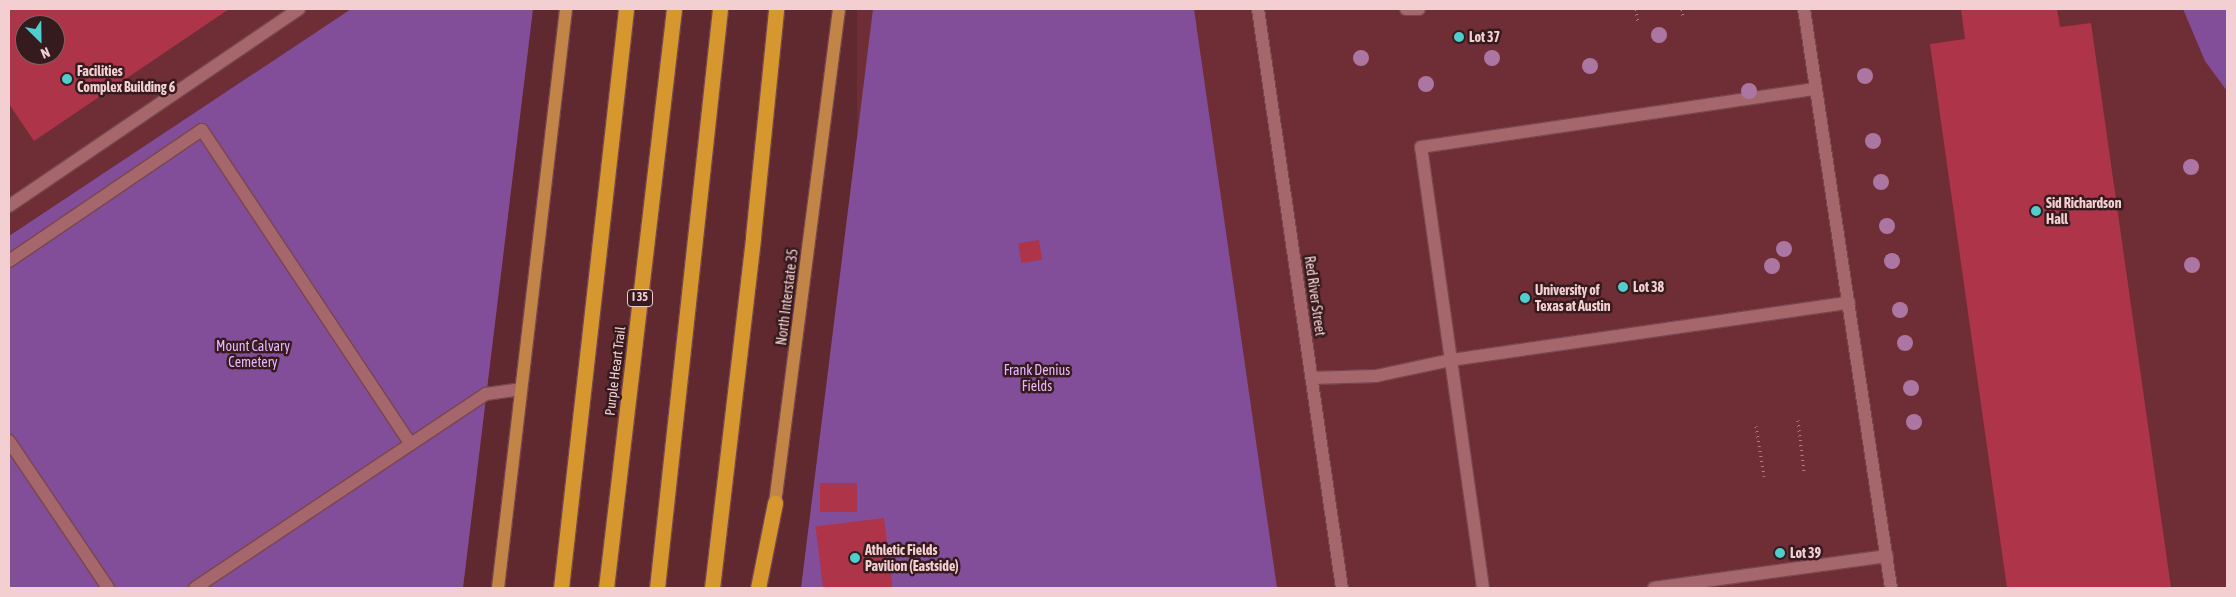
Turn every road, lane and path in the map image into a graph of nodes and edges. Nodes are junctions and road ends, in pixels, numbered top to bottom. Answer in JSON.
{"nodes":[{"id":1,"x":299,"y":9,"type":"edge"},
{"id":2,"x":566,"y":9,"type":"edge"},
{"id":3,"x":626,"y":9,"type":"edge"},
{"id":4,"x":674,"y":9,"type":"edge"},
{"id":5,"x":720,"y":9,"type":"edge"},
{"id":6,"x":776,"y":9,"type":"edge"},
{"id":7,"x":839,"y":9,"type":"edge"},
{"id":8,"x":1258,"y":9,"type":"edge"},
{"id":9,"x":1636,"y":9,"type":"edge"},
{"id":10,"x":1682,"y":9,"type":"edge"},
{"id":11,"x":1804,"y":9,"type":"edge"},
{"id":12,"x":1683,"y":17,"type":"dead end"},
{"id":13,"x":1638,"y":23,"type":"dead end"},
{"id":14,"x":1816,"y":89,"type":"junction"},
{"id":15,"x":9,"y":206,"type":"edge"},
{"id":16,"x":9,"y":261,"type":"edge"},
{"id":17,"x":1849,"y":303,"type":"junction"},
{"id":18,"x":1451,"y":360,"type":"junction"},
{"id":19,"x":1312,"y":378,"type":"junction"},
{"id":20,"x":521,"y":389,"type":"junction"},
{"id":21,"x":1798,"y":420,"type":"dead end"},
{"id":22,"x":1756,"y":426,"type":"dead end"},
{"id":23,"x":9,"y":441,"type":"edge"},
{"id":24,"x":411,"y":444,"type":"junction"},
{"id":25,"x":1804,"y":471,"type":"dead end"},
{"id":26,"x":1764,"y":476,"type":"dead end"},
{"id":27,"x":775,"y":503,"type":"junction"},
{"id":28,"x":1886,"y":556,"type":"junction"},
{"id":29,"x":108,"y":588,"type":"edge"},
{"id":30,"x":195,"y":588,"type":"edge"},
{"id":31,"x":498,"y":588,"type":"edge"},
{"id":32,"x":561,"y":588,"type":"edge"},
{"id":33,"x":606,"y":588,"type":"edge"},
{"id":34,"x":657,"y":588,"type":"edge"},
{"id":35,"x":712,"y":588,"type":"edge"},
{"id":36,"x":758,"y":588,"type":"edge"},
{"id":37,"x":764,"y":588,"type":"edge"},
{"id":38,"x":1342,"y":588,"type":"edge"},
{"id":39,"x":1483,"y":588,"type":"edge"},
{"id":40,"x":1654,"y":588,"type":"edge"},
{"id":41,"x":1891,"y":588,"type":"edge"}],
"edges":[{"from":1,"to":15,"type":"street"},
{"from":2,"to":20,"type":"main road"},
{"from":3,"to":32,"type":"highway"},
{"from":4,"to":33,"type":"highway","name":"Purple Heart Trail","number":"I 35"},
{"from":5,"to":34,"type":"highway"},
{"from":6,"to":35,"type":"highway"},
{"from":7,"to":27,"type":"main road","name":"North Interstate 35"},
{"from":8,"to":19,"type":"street","name":"Red River Street"},
{"from":9,"to":13,"type":"path"},
{"from":10,"to":12,"type":"path"},
{"from":11,"to":14,"type":"street"},
{"from":14,"to":17,"type":"street"},
{"from":14,"to":18,"type":"street"},
{"from":16,"to":24,"type":"street"},
{"from":17,"to":18,"type":"street"},
{"from":17,"to":28,"type":"street"},
{"from":18,"to":19,"type":"street"},
{"from":18,"to":39,"type":"street"},
{"from":19,"to":38,"type":"street","name":"Red River Street"},
{"from":20,"to":24,"type":"street"},
{"from":20,"to":31,"type":"main road"},
{"from":21,"to":25,"type":"path"},
{"from":22,"to":26,"type":"path"},
{"from":23,"to":29,"type":"street"},
{"from":24,"to":30,"type":"street"},
{"from":27,"to":36,"type":"highway"},
{"from":27,"to":37,"type":"main road","name":"North Interstate 35"},
{"from":28,"to":40,"type":"street"},
{"from":28,"to":41,"type":"street"}]}
